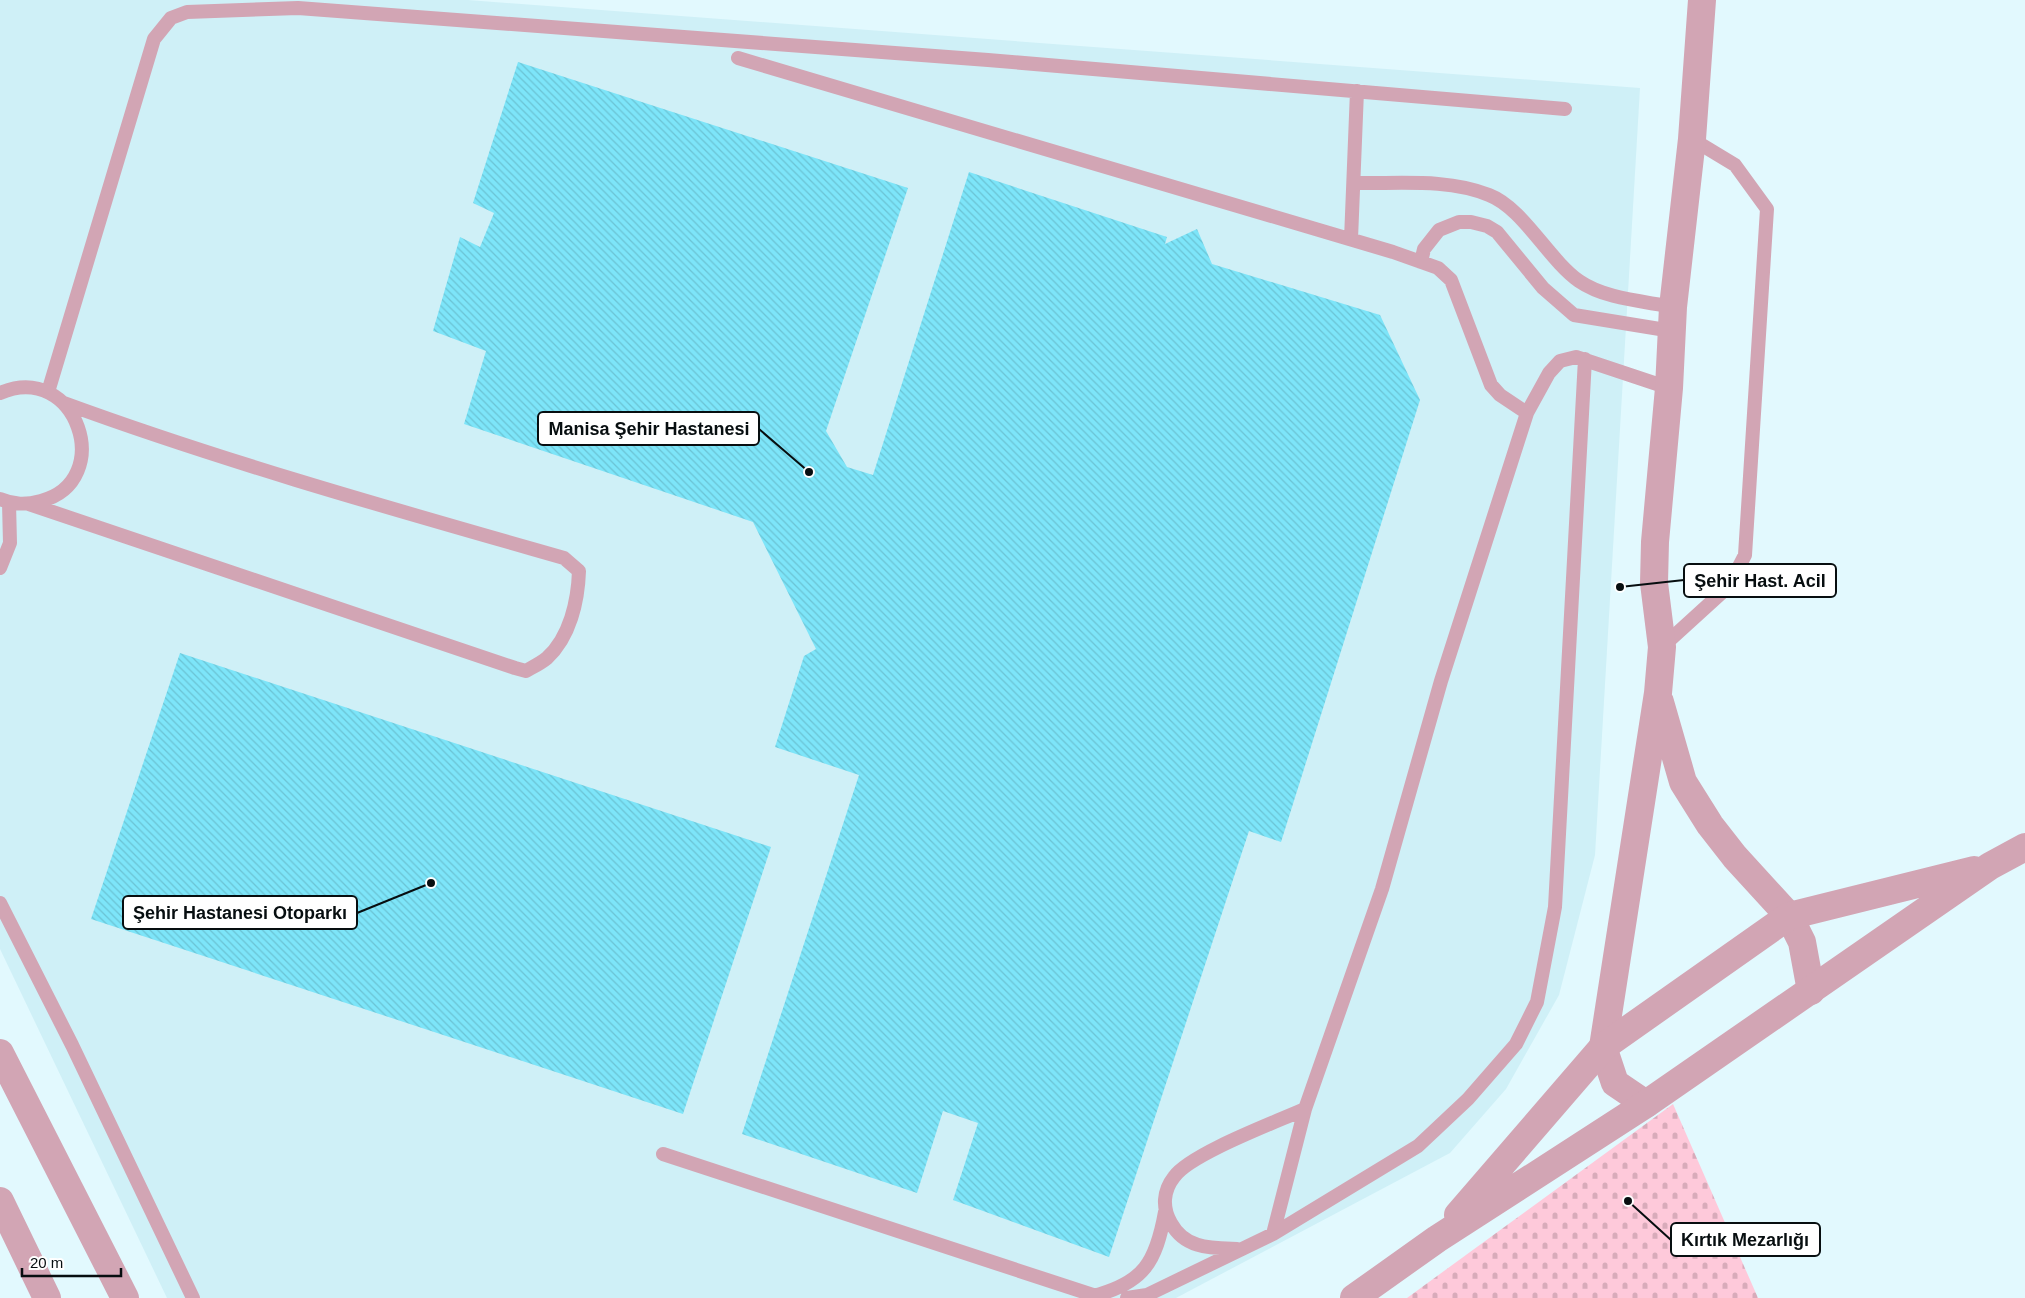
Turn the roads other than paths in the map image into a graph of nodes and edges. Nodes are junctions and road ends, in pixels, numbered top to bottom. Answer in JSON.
{"nodes":[{"id":1,"x":1702,"y":0,"type":"edge"},
{"id":2,"x":738,"y":58,"type":"dead end"},
{"id":3,"x":1358,"y":91,"type":"junction"},
{"id":4,"x":1565,"y":109,"type":"dead end"},
{"id":5,"x":1692,"y":139,"type":"junction"},
{"id":6,"x":1354,"y":183,"type":"junction"},
{"id":7,"x":1351,"y":239,"type":"junction"},
{"id":8,"x":1421,"y":262,"type":"junction"},
{"id":9,"x":1673,"y":319,"type":"junction"},
{"id":10,"x":1585,"y":359,"type":"junction"},
{"id":11,"x":1669,"y":388,"type":"junction"},
{"id":12,"x":3,"y":390,"type":"edge"},
{"id":13,"x":48,"y":392,"type":"junction"},
{"id":14,"x":64,"y":403,"type":"junction"},
{"id":15,"x":1527,"y":413,"type":"junction"},
{"id":16,"x":5,"y":501,"type":"edge"},
{"id":17,"x":29,"y":504,"type":"junction"},
{"id":18,"x":0,"y":568,"type":"edge"},
{"id":19,"x":1662,"y":648,"type":"junction"},
{"id":20,"x":1658,"y":693,"type":"junction"},
{"id":21,"x":2025,"y":847,"type":"edge"},
{"id":22,"x":1990,"y":866,"type":"junction"},
{"id":23,"x":0,"y":902,"type":"edge"},
{"id":24,"x":1789,"y":916,"type":"junction"},
{"id":25,"x":1811,"y":991,"type":"junction"},
{"id":26,"x":1603,"y":1047,"type":"junction"},
{"id":27,"x":0,"y":1053,"type":"edge"},
{"id":28,"x":1646,"y":1104,"type":"junction"},
{"id":29,"x":1305,"y":1109,"type":"junction"},
{"id":30,"x":663,"y":1154,"type":"dead end"},
{"id":31,"x":0,"y":1201,"type":"edge"},
{"id":32,"x":1165,"y":1212,"type":"junction"},
{"id":33,"x":1273,"y":1234,"type":"junction"},
{"id":34,"x":1438,"y":1239,"type":"junction"},
{"id":35,"x":1241,"y":1249,"type":"junction"},
{"id":36,"x":1097,"y":1297,"type":"edge"},
{"id":37,"x":47,"y":1298,"type":"edge"},
{"id":38,"x":125,"y":1298,"type":"edge"},
{"id":39,"x":193,"y":1298,"type":"edge"},
{"id":40,"x":1127,"y":1298,"type":"edge"},
{"id":41,"x":1354,"y":1298,"type":"edge"}],
"edges":[{"from":1,"to":5,"type":"street"},
{"from":2,"to":7,"type":"lane"},
{"from":3,"to":4,"type":"lane"},
{"from":3,"to":6,"type":"lane"},
{"from":3,"to":13,"type":"lane"},
{"from":5,"to":9,"type":"street"},
{"from":5,"to":19,"type":"lane"},
{"from":6,"to":7,"type":"lane"},
{"from":6,"to":9,"type":"lane"},
{"from":7,"to":8,"type":"lane"},
{"from":8,"to":9,"type":"lane"},
{"from":8,"to":15,"type":"lane"},
{"from":9,"to":11,"type":"street"},
{"from":10,"to":11,"type":"lane"},
{"from":10,"to":15,"type":"lane"},
{"from":10,"to":33,"type":"lane"},
{"from":11,"to":19,"type":"street"},
{"from":12,"to":13,"type":"lane"},
{"from":13,"to":14,"type":"lane"},
{"from":14,"to":17,"type":"lane"},
{"from":14,"to":17,"type":"lane"},
{"from":15,"to":29,"type":"lane"},
{"from":16,"to":17,"type":"lane"},
{"from":16,"to":18,"type":"lane"},
{"from":19,"to":20,"type":"street"},
{"from":20,"to":24,"type":"street"},
{"from":20,"to":26,"type":"street"},
{"from":21,"to":22,"type":"street"},
{"from":22,"to":24,"type":"street"},
{"from":22,"to":25,"type":"street"},
{"from":23,"to":39,"type":"lane"},
{"from":24,"to":25,"type":"street"},
{"from":24,"to":26,"type":"street"},
{"from":25,"to":28,"type":"street"},
{"from":26,"to":28,"type":"street"},
{"from":26,"to":34,"type":"street"},
{"from":27,"to":38,"type":"street"},
{"from":28,"to":34,"type":"street"},
{"from":29,"to":32,"type":"lane"},
{"from":29,"to":33,"type":"lane"},
{"from":30,"to":36,"type":"lane"},
{"from":31,"to":37,"type":"street"},
{"from":32,"to":35,"type":"lane"},
{"from":32,"to":36,"type":"lane"},
{"from":33,"to":35,"type":"lane"},
{"from":34,"to":41,"type":"street"},
{"from":35,"to":40,"type":"lane"}]}
